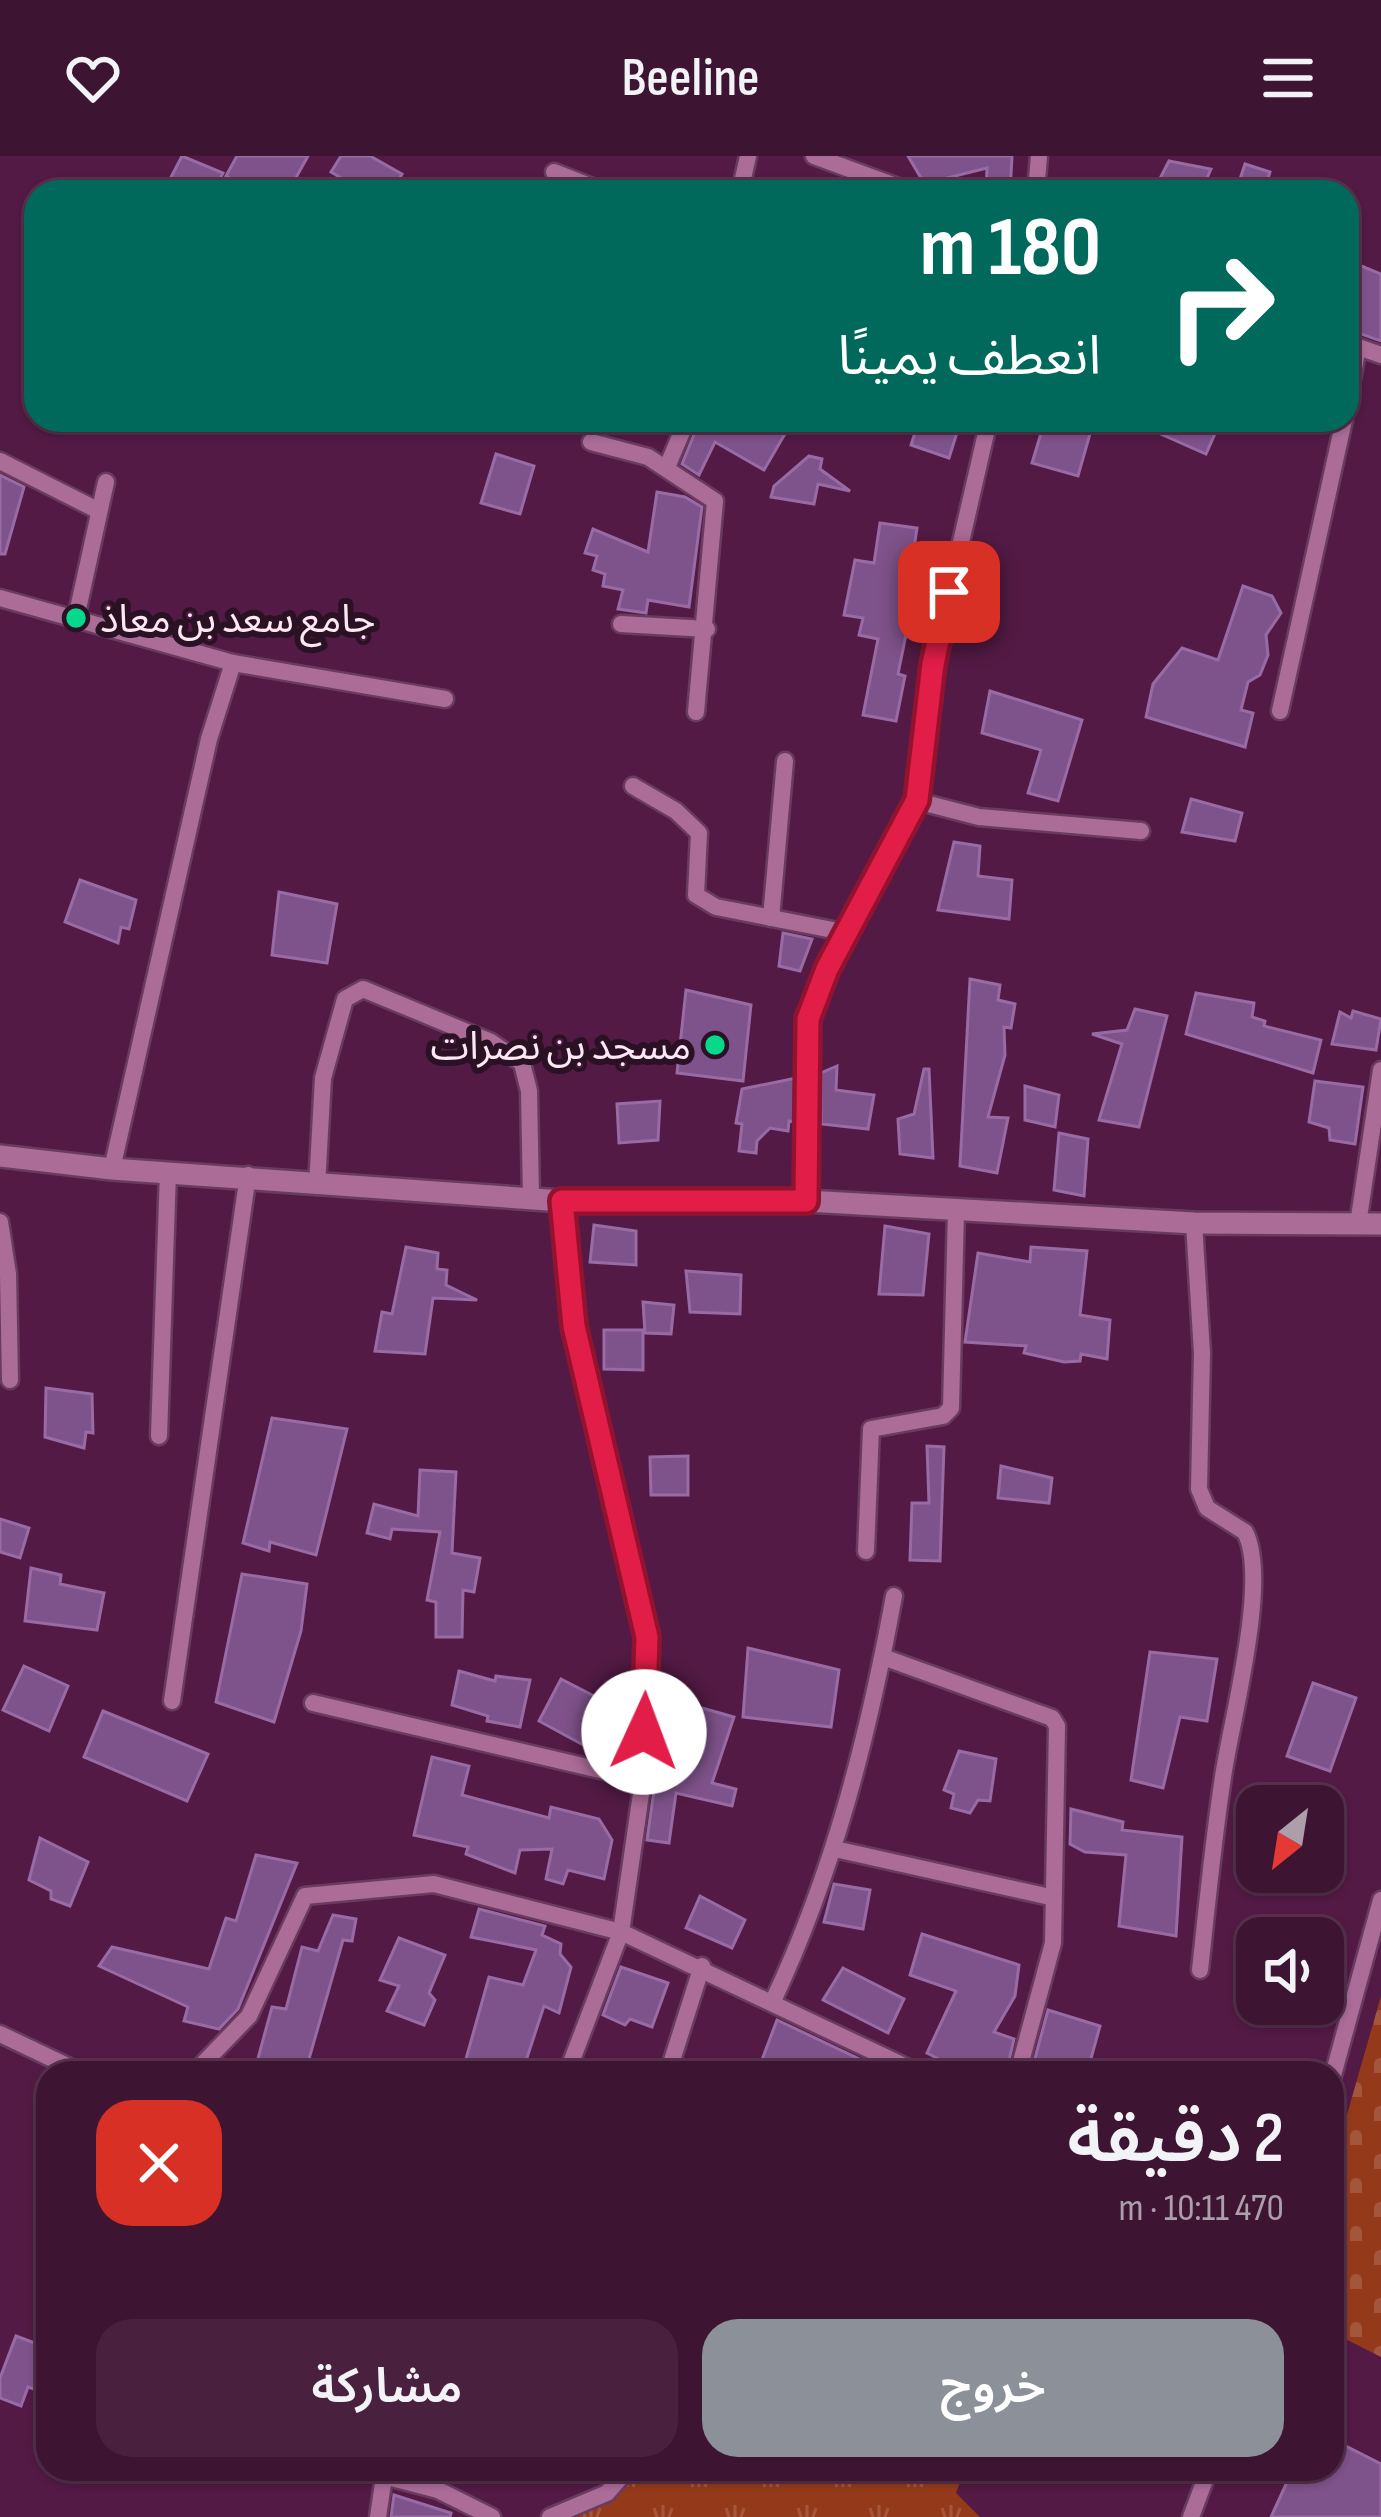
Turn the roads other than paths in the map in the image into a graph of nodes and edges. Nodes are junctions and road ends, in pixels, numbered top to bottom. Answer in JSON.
{"nodes":[{"id":1,"x":814,"y":156,"type":"edge"},
{"id":2,"x":554,"y":172,"type":"dead end"},
{"id":3,"x":574,"y":180,"type":"edge"},
{"id":4,"x":879,"y":180,"type":"edge"},
{"id":5,"x":682,"y":432,"type":"edge"},
{"id":6,"x":986,"y":432,"type":"edge"},
{"id":7,"x":1342,"y":432,"type":"edge"},
{"id":8,"x":591,"y":442,"type":"dead end"},
{"id":9,"x":0,"y":461,"type":"edge"},
{"id":10,"x":667,"y":467,"type":"junction"},
{"id":11,"x":106,"y":482,"type":"dead end"},
{"id":12,"x":99,"y":511,"type":"junction"},
{"id":13,"x":0,"y":598,"type":"edge"},
{"id":14,"x":76,"y":617,"type":"junction"},
{"id":15,"x":621,"y":624,"type":"dead end"},
{"id":16,"x":706,"y":629,"type":"junction"},
{"id":17,"x":233,"y":663,"type":"junction"},
{"id":18,"x":445,"y":700,"type":"dead end"},
{"id":19,"x":1280,"y":711,"type":"dead end"},
{"id":20,"x":696,"y":712,"type":"dead end"},
{"id":21,"x":785,"y":761,"type":"dead end"},
{"id":22,"x":633,"y":786,"type":"dead end"},
{"id":23,"x":917,"y":800,"type":"junction"},
{"id":24,"x":1141,"y":831,"type":"dead end"},
{"id":25,"x":771,"y":918,"type":"junction"},
{"id":26,"x":848,"y":933,"type":"junction"},
{"id":27,"x":1381,"y":1070,"type":"edge"},
{"id":28,"x":0,"y":1156,"type":"edge"},
{"id":29,"x":112,"y":1169,"type":"junction"},
{"id":30,"x":168,"y":1172,"type":"junction"},
{"id":31,"x":248,"y":1175,"type":"junction"},
{"id":32,"x":317,"y":1186,"type":"junction"},
{"id":33,"x":531,"y":1197,"type":"junction"},
{"id":34,"x":562,"y":1201,"type":"junction"},
{"id":35,"x":806,"y":1201,"type":"junction"},
{"id":36,"x":956,"y":1210,"type":"junction"},
{"id":37,"x":0,"y":1222,"type":"edge"},
{"id":38,"x":1194,"y":1223,"type":"junction"},
{"id":39,"x":1370,"y":1224,"type":"edge"},
{"id":40,"x":10,"y":1380,"type":"dead end"},
{"id":41,"x":159,"y":1436,"type":"dead end"},
{"id":42,"x":866,"y":1550,"type":"dead end"},
{"id":43,"x":894,"y":1596,"type":"dead end"},
{"id":44,"x":883,"y":1657,"type":"junction"},
{"id":45,"x":172,"y":1700,"type":"dead end"},
{"id":46,"x":313,"y":1702,"type":"dead end"},
{"id":47,"x":643,"y":1780,"type":"junction"},
{"id":48,"x":835,"y":1849,"type":"junction"},
{"id":49,"x":1050,"y":1898,"type":"junction"},
{"id":50,"x":1381,"y":1900,"type":"edge"},
{"id":51,"x":621,"y":1932,"type":"junction"},
{"id":52,"x":702,"y":1966,"type":"junction"},
{"id":53,"x":1200,"y":1970,"type":"dead end"},
{"id":54,"x":772,"y":2001,"type":"junction"},
{"id":55,"x":0,"y":2034,"type":"edge"},
{"id":56,"x":57,"y":2061,"type":"edge"},
{"id":57,"x":206,"y":2061,"type":"edge"},
{"id":58,"x":572,"y":2061,"type":"edge"},
{"id":59,"x":672,"y":2061,"type":"edge"},
{"id":60,"x":894,"y":2061,"type":"edge"},
{"id":61,"x":1021,"y":2061,"type":"edge"},
{"id":62,"x":1337,"y":2061,"type":"edge"},
{"id":63,"x":384,"y":2481,"type":"edge"},
{"id":64,"x":409,"y":2481,"type":"edge"},
{"id":65,"x":618,"y":2481,"type":"edge"},
{"id":66,"x":1205,"y":2481,"type":"edge"},
{"id":67,"x":378,"y":2517,"type":"edge"},
{"id":68,"x":492,"y":2517,"type":"edge"},
{"id":69,"x":550,"y":2517,"type":"edge"},
{"id":70,"x":1192,"y":2517,"type":"edge"}],
"edges":[{"from":1,"to":4,"type":"street"},
{"from":2,"to":3,"type":"street"},
{"from":5,"to":10,"type":"street"},
{"from":6,"to":23,"type":"street"},
{"from":7,"to":19,"type":"street"},
{"from":8,"to":10,"type":"street"},
{"from":9,"to":12,"type":"street"},
{"from":10,"to":16,"type":"street"},
{"from":11,"to":12,"type":"street"},
{"from":12,"to":14,"type":"street"},
{"from":13,"to":14,"type":"street"},
{"from":14,"to":17,"type":"street"},
{"from":15,"to":16,"type":"street"},
{"from":16,"to":20,"type":"street"},
{"from":17,"to":18,"type":"street"},
{"from":17,"to":29,"type":"street"},
{"from":21,"to":25,"type":"street"},
{"from":22,"to":25,"type":"street"},
{"from":23,"to":24,"type":"street"},
{"from":23,"to":26,"type":"street"},
{"from":25,"to":26,"type":"street"},
{"from":26,"to":35,"type":"street"},
{"from":27,"to":39,"type":"street"},
{"from":28,"to":29,"type":"street"},
{"from":29,"to":30,"type":"street"},
{"from":30,"to":31,"type":"street"},
{"from":30,"to":41,"type":"street"},
{"from":31,"to":32,"type":"street"},
{"from":31,"to":45,"type":"street"},
{"from":32,"to":33,"type":"street"},
{"from":32,"to":33,"type":"street"},
{"from":33,"to":34,"type":"street"},
{"from":34,"to":35,"type":"street"},
{"from":34,"to":47,"type":"street"},
{"from":35,"to":36,"type":"street"},
{"from":36,"to":38,"type":"street"},
{"from":36,"to":42,"type":"street"},
{"from":37,"to":40,"type":"street"},
{"from":38,"to":39,"type":"street"},
{"from":38,"to":53,"type":"street"},
{"from":43,"to":44,"type":"street"},
{"from":44,"to":48,"type":"street"},
{"from":44,"to":49,"type":"street"},
{"from":46,"to":47,"type":"street"},
{"from":47,"to":51,"type":"street"},
{"from":48,"to":49,"type":"street"},
{"from":48,"to":54,"type":"street"},
{"from":49,"to":61,"type":"street"},
{"from":50,"to":62,"type":"street"},
{"from":51,"to":52,"type":"street"},
{"from":51,"to":57,"type":"street"},
{"from":51,"to":58,"type":"street"},
{"from":52,"to":54,"type":"street"},
{"from":52,"to":59,"type":"street"},
{"from":54,"to":60,"type":"street"},
{"from":55,"to":56,"type":"street"},
{"from":63,"to":67,"type":"street"},
{"from":64,"to":68,"type":"street"},
{"from":65,"to":69,"type":"street"},
{"from":66,"to":70,"type":"street"}]}
